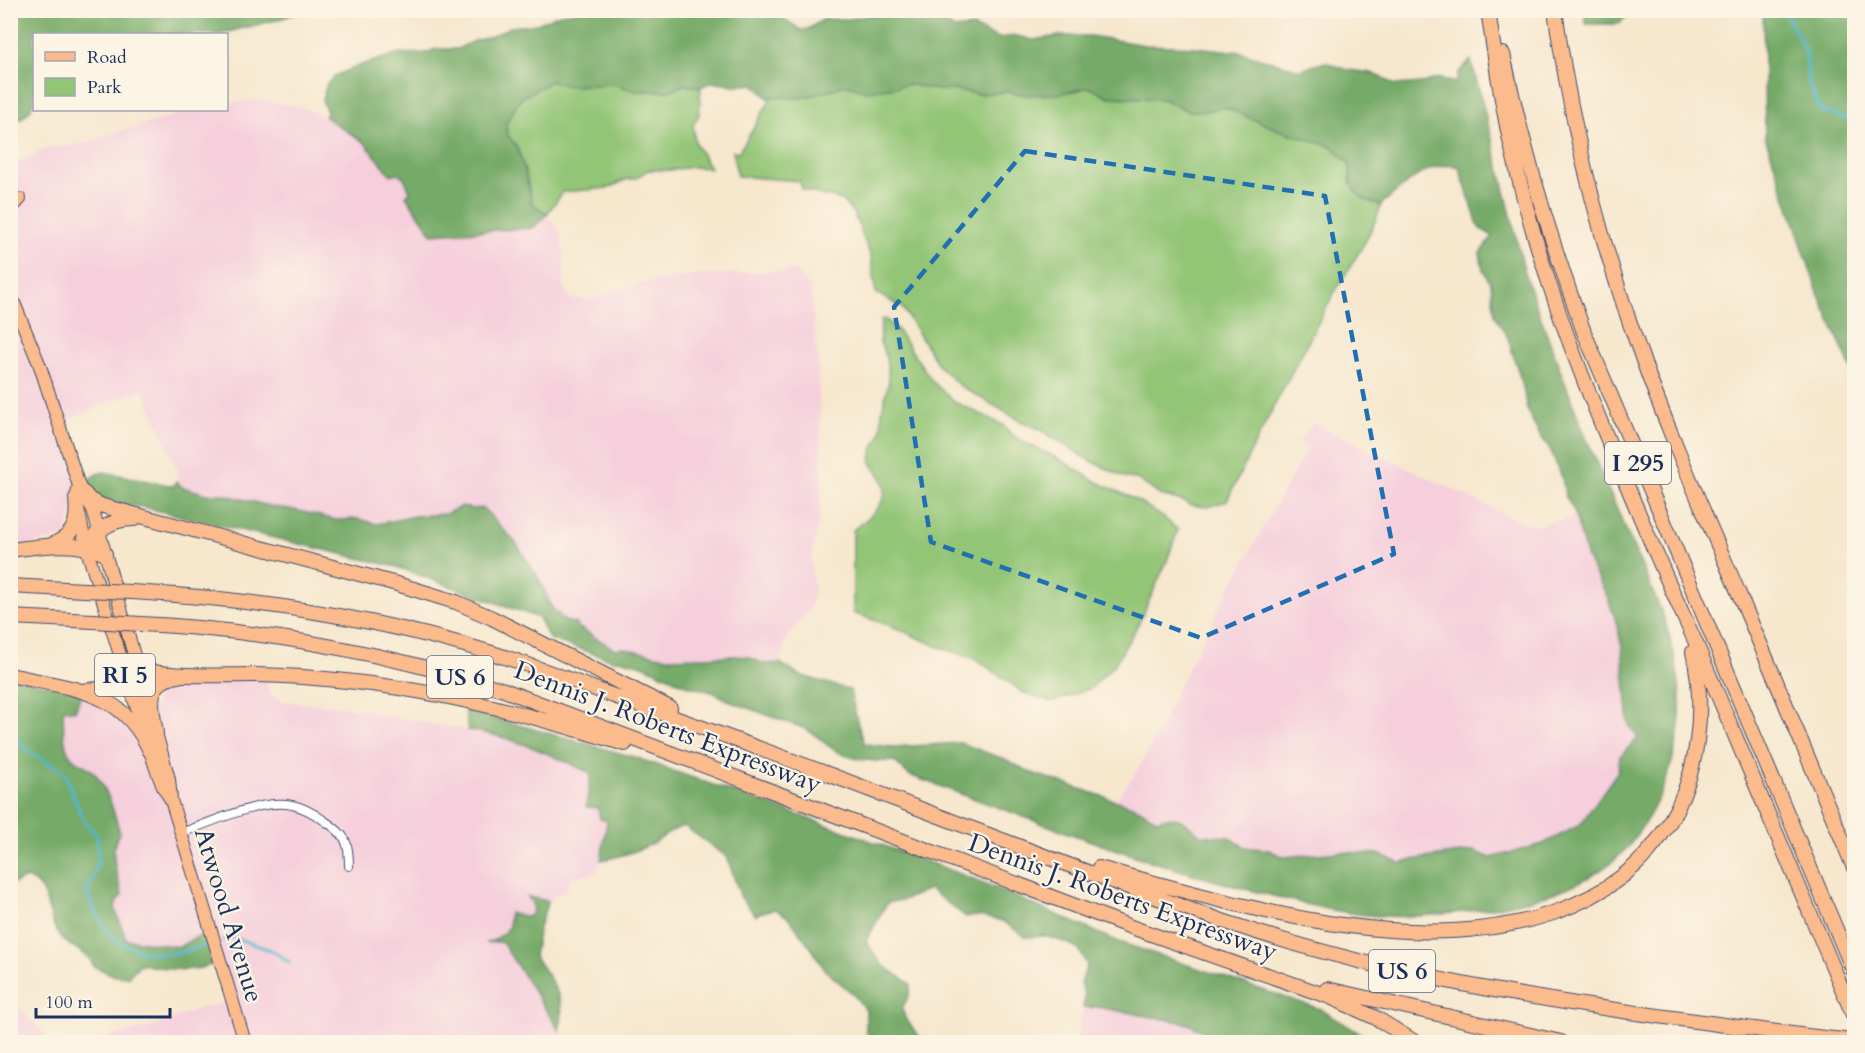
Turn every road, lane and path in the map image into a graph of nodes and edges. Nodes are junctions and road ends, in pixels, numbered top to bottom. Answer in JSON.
{"nodes":[{"id":1,"x":1488,"y":10,"type":"edge"},
{"id":2,"x":1495,"y":10,"type":"edge"},
{"id":3,"x":1556,"y":10,"type":"edge"},
{"id":4,"x":20,"y":199,"type":"dead end"},
{"id":5,"x":10,"y":210,"type":"edge"},
{"id":6,"x":10,"y":293,"type":"edge"},
{"id":7,"x":80,"y":492,"type":"junction"},
{"id":8,"x":163,"y":522,"type":"junction"},
{"id":9,"x":98,"y":532,"type":"junction"},
{"id":10,"x":42,"y":546,"type":"junction"},
{"id":11,"x":86,"y":547,"type":"junction"},
{"id":12,"x":10,"y":550,"type":"edge"},
{"id":13,"x":105,"y":554,"type":"junction"},
{"id":14,"x":10,"y":586,"type":"edge"},
{"id":15,"x":1671,"y":590,"type":"junction"},
{"id":16,"x":10,"y":617,"type":"edge"},
{"id":17,"x":119,"y":657,"type":"junction"},
{"id":18,"x":138,"y":668,"type":"junction"},
{"id":19,"x":10,"y":675,"type":"edge"},
{"id":20,"x":197,"y":675,"type":"junction"},
{"id":21,"x":127,"y":681,"type":"junction"},
{"id":22,"x":62,"y":687,"type":"junction"},
{"id":23,"x":156,"y":733,"type":"junction"},
{"id":24,"x":728,"y":736,"type":"junction"},
{"id":25,"x":150,"y":751,"type":"junction"},
{"id":26,"x":1814,"y":771,"type":"junction"},
{"id":27,"x":764,"y":788,"type":"junction"},
{"id":28,"x":171,"y":800,"type":"junction"},
{"id":29,"x":181,"y":833,"type":"junction"},
{"id":30,"x":1021,"y":847,"type":"junction"},
{"id":31,"x":1854,"y":848,"type":"edge"},
{"id":32,"x":349,"y":866,"type":"dead end"},
{"id":33,"x":1854,"y":868,"type":"edge"},
{"id":34,"x":1854,"y":972,"type":"edge"},
{"id":35,"x":1284,"y":982,"type":"junction"},
{"id":36,"x":1853,"y":1015,"type":"edge"},
{"id":37,"x":1854,"y":1041,"type":"edge"},
{"id":38,"x":245,"y":1042,"type":"edge"},
{"id":39,"x":1415,"y":1042,"type":"edge"},
{"id":40,"x":1561,"y":1042,"type":"edge"}],
"edges":[{"from":1,"to":15,"type":"highway"},
{"from":2,"to":34,"type":"highway","number":"I 295"},
{"from":3,"to":26,"type":"highway","number":"I 295"},
{"from":4,"to":5,"type":"main road"},
{"from":6,"to":7,"type":"main road","name":"Atwood Avenue","number":"RI 5"},
{"from":7,"to":8,"type":"highway"},
{"from":7,"to":9,"type":"main road","name":"Atwood Avenue","number":"RI 5"},
{"from":7,"to":10,"type":"highway"},
{"from":7,"to":11,"type":"main road","name":"Atwood Avenue","number":"RI 5"},
{"from":8,"to":9,"type":"highway"},
{"from":8,"to":24,"type":"highway"},
{"from":9,"to":11,"type":"highway"},
{"from":9,"to":13,"type":"main road","name":"Atwood Avenue","number":"RI 5"},
{"from":10,"to":11,"type":"highway"},
{"from":10,"to":12,"type":"highway"},
{"from":11,"to":13,"type":"highway"},
{"from":11,"to":17,"type":"main road","name":"Atwood Avenue","number":"RI 5"},
{"from":13,"to":18,"type":"main road","name":"Atwood Avenue","number":"RI 5"},
{"from":14,"to":24,"type":"highway","name":"Dennis J. Roberts Expressway","number":"US 6","bridge":true},
{"from":15,"to":30,"type":"highway"},
{"from":15,"to":36,"type":"highway"},
{"from":16,"to":27,"type":"highway","name":"Dennis J. Roberts Expressway","number":"US 6","bridge":true},
{"from":17,"to":18,"type":"highway"},
{"from":17,"to":21,"type":"main road","name":"Atwood Avenue","number":"RI 5"},
{"from":18,"to":20,"type":"highway"},
{"from":18,"to":21,"type":"highway"},
{"from":18,"to":23,"type":"main road","name":"Atwood Avenue","number":"RI 5"},
{"from":19,"to":22,"type":"highway"},
{"from":20,"to":23,"type":"highway"},
{"from":20,"to":27,"type":"highway"},
{"from":21,"to":22,"type":"highway"},
{"from":21,"to":25,"type":"main road","name":"Atwood Avenue","number":"RI 5"},
{"from":22,"to":25,"type":"highway"},
{"from":23,"to":28,"type":"main road","name":"Atwood Avenue","number":"RI 5"},
{"from":24,"to":30,"type":"highway","name":"Dennis J. Roberts Expressway","number":"US 6"},
{"from":25,"to":28,"type":"main road","name":"Atwood Avenue","number":"RI 5"},
{"from":26,"to":31,"type":"highway"},
{"from":26,"to":33,"type":"highway","number":"I 295"},
{"from":27,"to":35,"type":"highway","name":"Dennis J. Roberts Expressway","number":"US 6"},
{"from":28,"to":29,"type":"main road","name":"Atwood Avenue","number":"RI 5"},
{"from":29,"to":32,"type":"street"},
{"from":29,"to":38,"type":"main road","name":"Atwood Avenue","number":"RI 5"},
{"from":30,"to":37,"type":"highway","number":"US 6"},
{"from":35,"to":39,"type":"highway","number":"US 6"},
{"from":35,"to":40,"type":"highway"}]}
